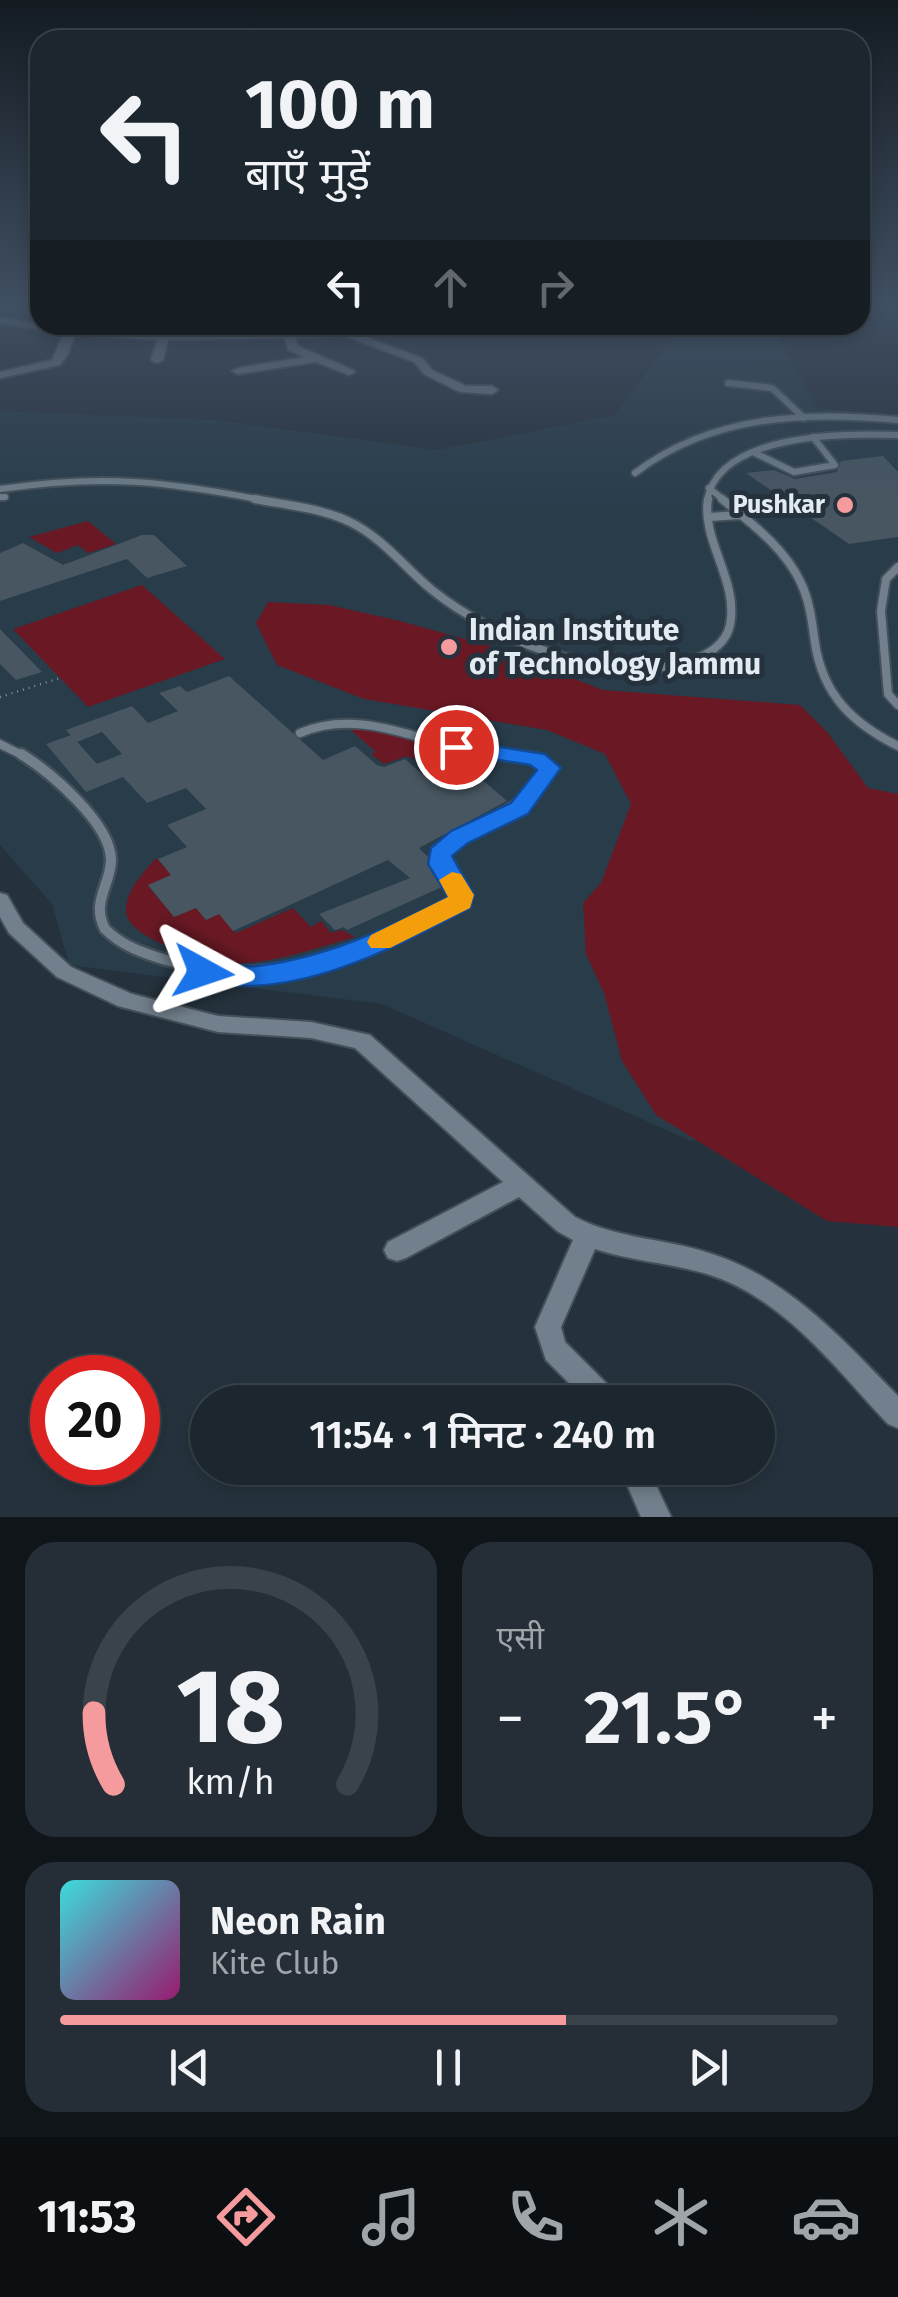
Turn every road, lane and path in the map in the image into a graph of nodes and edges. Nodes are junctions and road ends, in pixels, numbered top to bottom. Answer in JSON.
{"nodes":[{"id":1,"x":432,"y":374,"type":"edge"},
{"id":2,"x":728,"y":384,"type":"dead end"},
{"id":3,"x":492,"y":390,"type":"dead end"},
{"id":4,"x":804,"y":418,"type":"junction"},
{"id":5,"x":867,"y":418,"type":"junction"},
{"id":6,"x":898,"y":420,"type":"edge"},
{"id":7,"x":880,"y":434,"type":"junction"},
{"id":8,"x":898,"y":435,"type":"edge"},
{"id":9,"x":813,"y":437,"type":"junction"},
{"id":10,"x":754,"y":453,"type":"junction"},
{"id":11,"x":634,"y":473,"type":"dead end"},
{"id":12,"x":0,"y":488,"type":"edge"},
{"id":13,"x":709,"y":488,"type":"junction"},
{"id":14,"x":740,"y":515,"type":"junction"},
{"id":15,"x":709,"y":518,"type":"junction"},
{"id":16,"x":898,"y":567,"type":"edge"},
{"id":17,"x":60,"y":678,"type":"dead end"},
{"id":18,"x":0,"y":697,"type":"edge"},
{"id":19,"x":898,"y":704,"type":"edge"},
{"id":20,"x":300,"y":733,"type":"dead end"},
{"id":21,"x":0,"y":744,"type":"edge"},
{"id":22,"x":898,"y":746,"type":"edge"},
{"id":23,"x":0,"y":900,"type":"edge"},
{"id":24,"x":523,"y":1183,"type":"junction"},
{"id":25,"x":587,"y":1237,"type":"junction"},
{"id":26,"x":397,"y":1250,"type":"dead end"},
{"id":27,"x":586,"y":1385,"type":"edge"},
{"id":28,"x":898,"y":1415,"type":"edge"},
{"id":29,"x":642,"y":1485,"type":"edge"},
{"id":30,"x":656,"y":1517,"type":"edge"}],
"edges":[{"from":1,"to":3,"type":"street"},
{"from":2,"to":4,"type":"lane"},
{"from":4,"to":5,"type":"lane"},
{"from":4,"to":11,"type":"lane"},
{"from":5,"to":6,"type":"lane"},
{"from":5,"to":7,"type":"lane"},
{"from":7,"to":8,"type":"lane"},
{"from":7,"to":9,"type":"lane"},
{"from":9,"to":10,"type":"lane"},
{"from":9,"to":10,"type":"lane"},
{"from":10,"to":13,"type":"lane"},
{"from":12,"to":15,"type":"lane"},
{"from":13,"to":14,"type":"lane"},
{"from":13,"to":15,"type":"lane"},
{"from":14,"to":15,"type":"lane"},
{"from":14,"to":22,"type":"lane"},
{"from":16,"to":19,"type":"lane"},
{"from":17,"to":18,"type":"path"},
{"from":20,"to":21,"type":"lane"},
{"from":23,"to":24,"type":"street"},
{"from":24,"to":25,"type":"street"},
{"from":24,"to":26,"type":"street"},
{"from":25,"to":27,"type":"street"},
{"from":25,"to":28,"type":"street"},
{"from":29,"to":30,"type":"street"}]}
